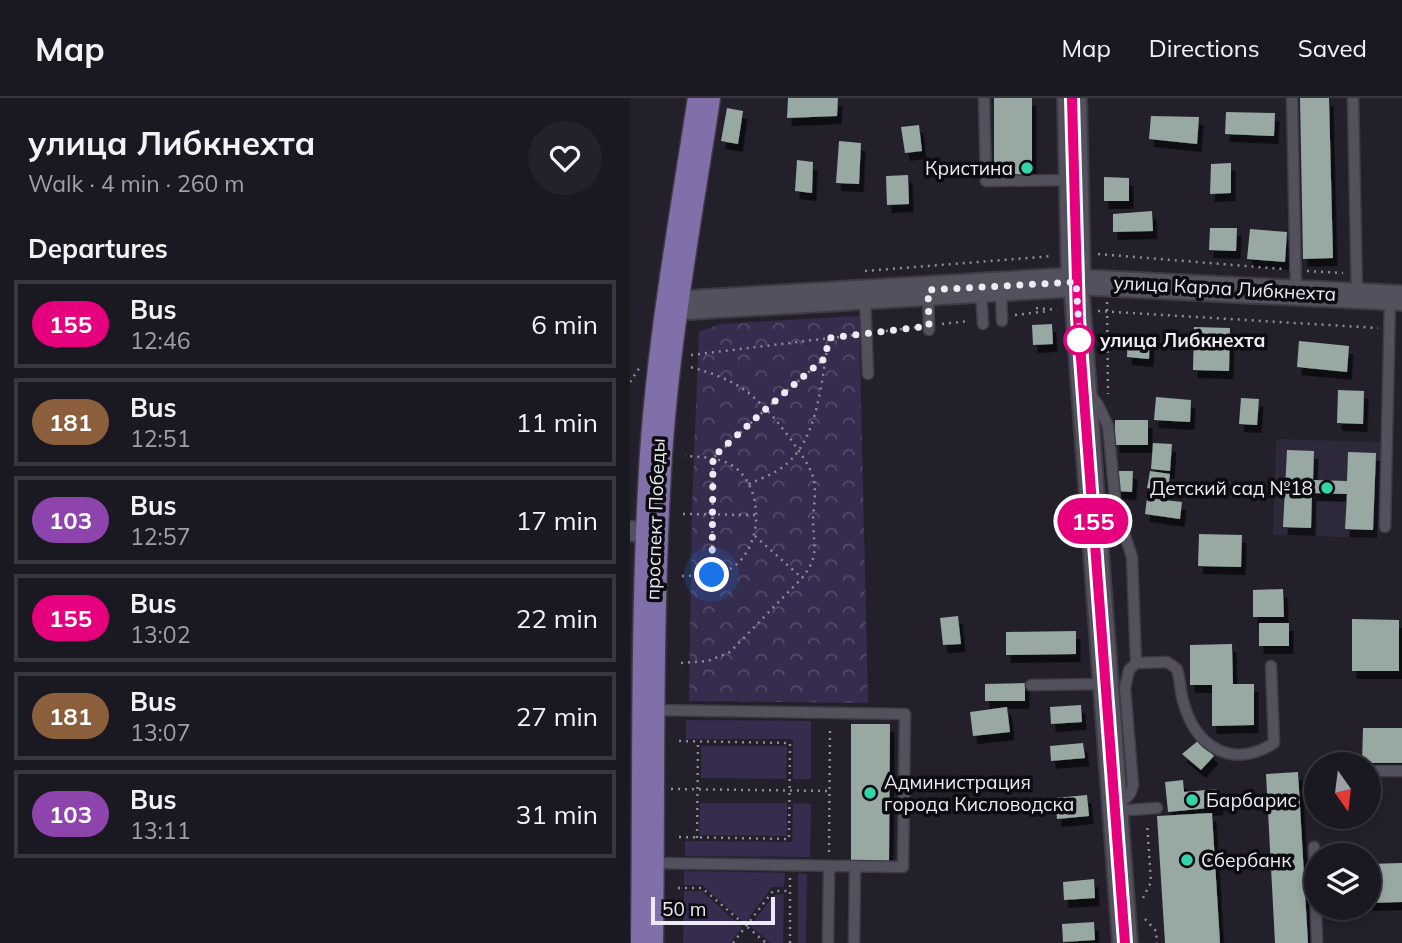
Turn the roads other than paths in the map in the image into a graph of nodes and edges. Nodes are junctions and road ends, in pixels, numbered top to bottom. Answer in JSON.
{"nodes":[{"id":1,"x":705,"y":98,"type":"edge"},
{"id":2,"x":984,"y":98,"type":"edge"},
{"id":3,"x":1072,"y":98,"type":"edge"},
{"id":4,"x":1292,"y":98,"type":"edge"},
{"id":5,"x":1353,"y":98,"type":"edge"},
{"id":6,"x":1074,"y":180,"type":"junction"},
{"id":7,"x":1296,"y":281,"type":"junction"},
{"id":8,"x":864,"y":282,"type":"junction"},
{"id":9,"x":1076,"y":282,"type":"junction"},
{"id":10,"x":1357,"y":284,"type":"junction"},
{"id":11,"x":991,"y":286,"type":"junction"},
{"id":12,"x":928,"y":290,"type":"junction"},
{"id":13,"x":1396,"y":297,"type":"edge"},
{"id":14,"x":671,"y":306,"type":"junction"},
{"id":15,"x":1002,"y":321,"type":"dead end"},
{"id":16,"x":983,"y":324,"type":"dead end"},
{"id":17,"x":929,"y":328,"type":"road end"},
{"id":18,"x":869,"y":374,"type":"dead end"},
{"id":19,"x":1083,"y":385,"type":"junction"},
{"id":20,"x":1385,"y":527,"type":"dead end"},
{"id":21,"x":641,"y":531,"type":"edge"},
{"id":22,"x":1136,"y":663,"type":"junction"},
{"id":23,"x":1271,"y":666,"type":"dead end"},
{"id":24,"x":1105,"y":684,"type":"junction"},
{"id":25,"x":1031,"y":685,"type":"dead end"},
{"id":26,"x":649,"y":709,"type":"junction"},
{"id":27,"x":1381,"y":771,"type":"edge"},
{"id":28,"x":1402,"y":771,"type":"edge"},
{"id":29,"x":1114,"y":806,"type":"junction"},
{"id":30,"x":1151,"y":809,"type":"road end"},
{"id":31,"x":648,"y":863,"type":"junction"},
{"id":32,"x":829,"y":866,"type":"junction"},
{"id":33,"x":855,"y":867,"type":"junction"},
{"id":34,"x":1316,"y":920,"type":"edge"},
{"id":35,"x":647,"y":943,"type":"edge"},
{"id":36,"x":828,"y":943,"type":"edge"},
{"id":37,"x":854,"y":943,"type":"edge"},
{"id":38,"x":1125,"y":943,"type":"edge"},
{"id":39,"x":1317,"y":943,"type":"edge"}],
"edges":[{"from":1,"to":14,"type":"main road","name":"проспект Победы"},
{"from":2,"to":6,"type":"lane"},
{"from":3,"to":6,"type":"main road"},
{"from":4,"to":7,"type":"lane"},
{"from":5,"to":10,"type":"lane"},
{"from":6,"to":9,"type":"main road"},
{"from":7,"to":9,"type":"street","name":"улица Карла Либкнехта"},
{"from":7,"to":10,"type":"street","name":"улица Карла Либкнехта"},
{"from":8,"to":12,"type":"main road","name":"улица Карла Либкнехта"},
{"from":8,"to":14,"type":"main road","name":"улица Карла Либкнехта"},
{"from":8,"to":18,"type":"lane"},
{"from":9,"to":11,"type":"main road","name":"улица Карла Либкнехта"},
{"from":9,"to":19,"type":"street"},
{"from":10,"to":13,"type":"street","name":"улица Карла Либкнехта"},
{"from":11,"to":12,"type":"main road","name":"улица Карла Либкнехта"},
{"from":11,"to":15,"type":"lane"},
{"from":11,"to":16,"type":"lane"},
{"from":12,"to":17,"type":"lane"},
{"from":13,"to":20,"type":"lane"},
{"from":14,"to":21,"type":"main road","name":"проспект Победы"},
{"from":19,"to":22,"type":"lane"},
{"from":19,"to":24,"type":"street"},
{"from":21,"to":26,"type":"main road","name":"проспект Победы"},
{"from":22,"to":23,"type":"lane"},
{"from":22,"to":29,"type":"lane"},
{"from":24,"to":25,"type":"lane"},
{"from":24,"to":29,"type":"street"},
{"from":26,"to":31,"type":"main road","name":"проспект Победы"},
{"from":26,"to":33,"type":"lane"},
{"from":27,"to":28,"type":"lane"},
{"from":29,"to":30,"type":"lane"},
{"from":29,"to":38,"type":"street"},
{"from":31,"to":32,"type":"lane"},
{"from":31,"to":35,"type":"main road","name":"проспект Победы"},
{"from":32,"to":33,"type":"lane"},
{"from":32,"to":36,"type":"lane"},
{"from":33,"to":37,"type":"lane"},
{"from":34,"to":39,"type":"lane"}]}
